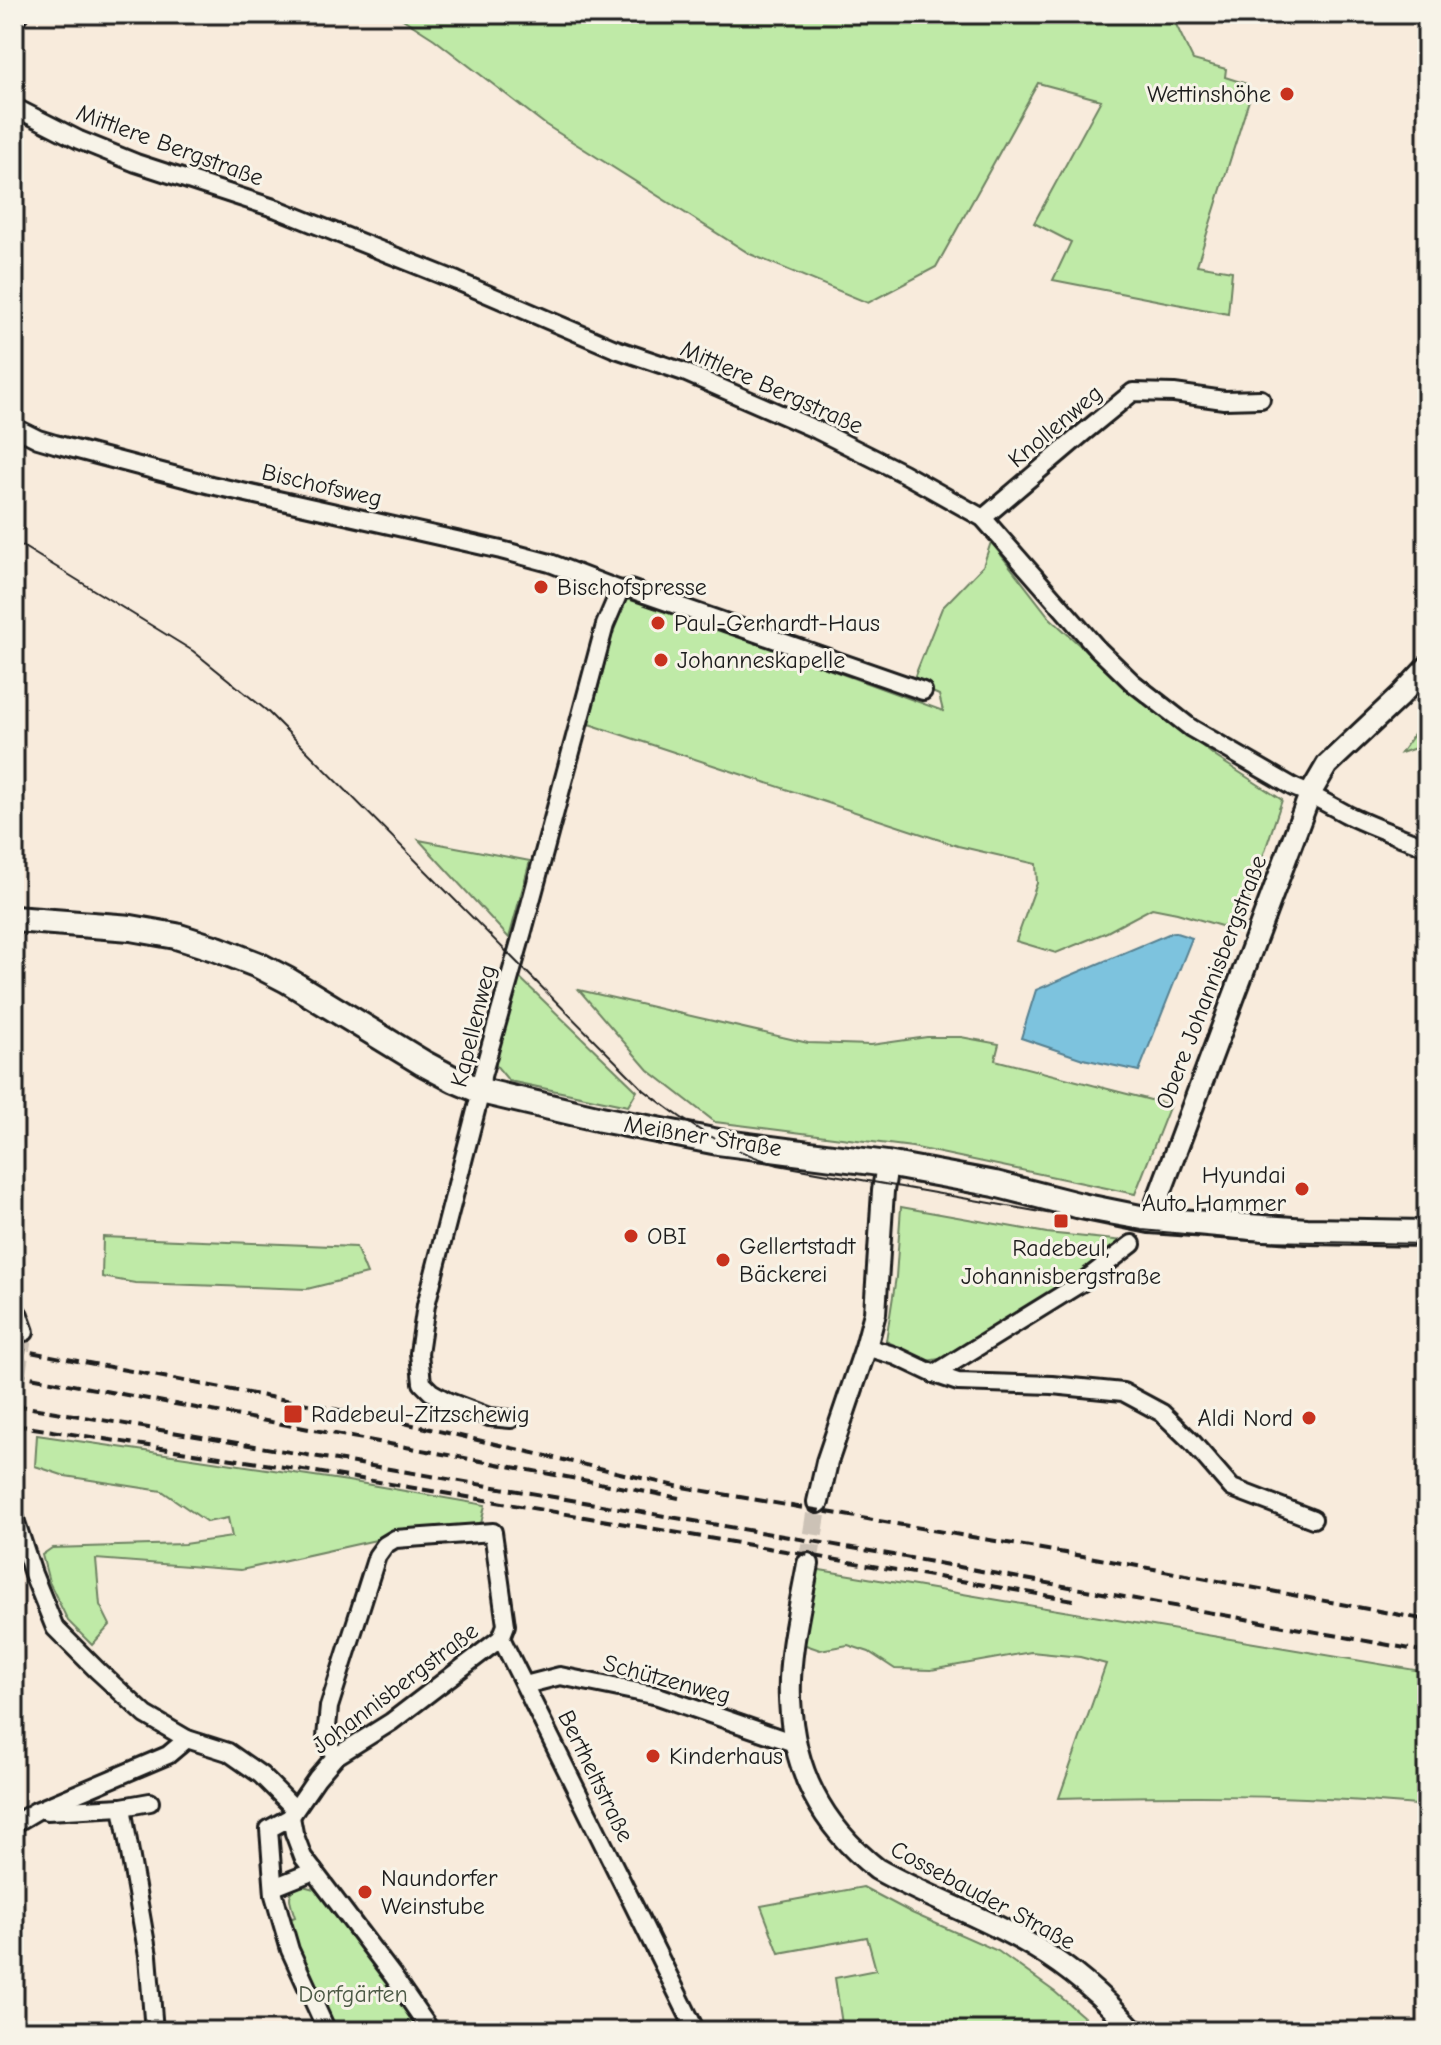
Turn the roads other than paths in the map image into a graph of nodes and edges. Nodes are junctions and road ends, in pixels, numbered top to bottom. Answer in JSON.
{"nodes":[{"id":1,"x":19,"y":14,"type":"edge"},
{"id":2,"x":14,"y":21,"type":"edge"},
{"id":3,"x":14,"y":107,"type":"edge"},
{"id":4,"x":1261,"y":399,"type":"dead end"},
{"id":5,"x":14,"y":427,"type":"edge"},
{"id":6,"x":983,"y":518,"type":"junction"},
{"id":7,"x":620,"y":590,"type":"junction"},
{"id":8,"x":1427,"y":667,"type":"edge"},
{"id":9,"x":923,"y":691,"type":"dead end"},
{"id":10,"x":1310,"y":794,"type":"junction"},
{"id":11,"x":1427,"y":847,"type":"edge"},
{"id":12,"x":14,"y":919,"type":"edge"},
{"id":13,"x":481,"y":1091,"type":"junction"},
{"id":14,"x":887,"y":1164,"type":"junction"},
{"id":15,"x":1150,"y":1220,"type":"junction"},
{"id":16,"x":1427,"y":1233,"type":"edge"},
{"id":17,"x":1132,"y":1244,"type":"dead end"},
{"id":18,"x":14,"y":1308,"type":"edge"},
{"id":19,"x":25,"y":1332,"type":"tunnel mouth"},
{"id":20,"x":866,"y":1347,"type":"junction"},
{"id":21,"x":934,"y":1374,"type":"junction"},
{"id":22,"x":511,"y":1419,"type":"dead end"},
{"id":23,"x":818,"y":1502,"type":"tunnel mouth"},
{"id":24,"x":14,"y":1516,"type":"edge"},
{"id":25,"x":1313,"y":1519,"type":"dead end"},
{"id":26,"x":808,"y":1564,"type":"tunnel mouth"},
{"id":27,"x":501,"y":1638,"type":"junction"},
{"id":28,"x":525,"y":1685,"type":"junction"},
{"id":29,"x":187,"y":1739,"type":"junction"},
{"id":30,"x":794,"y":1743,"type":"junction"},
{"id":31,"x":335,"y":1757,"type":"junction"},
{"id":32,"x":150,"y":1802,"type":"dead end"},
{"id":33,"x":122,"y":1807,"type":"junction"},
{"id":34,"x":36,"y":1811,"type":"junction"},
{"id":35,"x":14,"y":1813,"type":"edge"},
{"id":36,"x":293,"y":1813,"type":"junction"},
{"id":37,"x":14,"y":1824,"type":"edge"},
{"id":38,"x":314,"y":1871,"type":"junction"},
{"id":39,"x":274,"y":1887,"type":"junction"},
{"id":40,"x":428,"y":2029,"type":"edge"},
{"id":41,"x":154,"y":2031,"type":"edge"},
{"id":42,"x":327,"y":2031,"type":"edge"},
{"id":43,"x":696,"y":2031,"type":"edge"},
{"id":44,"x":1134,"y":2031,"type":"edge"}],
"edges":[{"from":1,"to":2,"type":"street"},
{"from":3,"to":6,"type":"street","name":"Mittlere Bergstraße"},
{"from":4,"to":6,"type":"street","name":"Knollenweg"},
{"from":5,"to":7,"type":"street","name":"Bischofsweg"},
{"from":6,"to":10,"type":"street","name":"Mittlere Bergstraße"},
{"from":7,"to":9,"type":"street","name":"Bischofsweg"},
{"from":7,"to":13,"type":"street","name":"Kapellenweg"},
{"from":8,"to":10,"type":"street","name":"Obere Johannisbergstraße"},
{"from":10,"to":11,"type":"street","name":"Mittlere Bergstraße"},
{"from":10,"to":15,"type":"street","name":"Obere Johannisbergstraße"},
{"from":12,"to":13,"type":"main road","name":"Meißner Straße"},
{"from":13,"to":14,"type":"main road","name":"Meißner Straße"},
{"from":13,"to":22,"type":"street","name":"Kapellenweg"},
{"from":14,"to":15,"type":"main road","name":"Meißner Straße"},
{"from":14,"to":20,"type":"street"},
{"from":15,"to":16,"type":"main road","name":"Meißner Straße"},
{"from":17,"to":21,"type":"street"},
{"from":18,"to":19,"type":"street"},
{"from":20,"to":21,"type":"street"},
{"from":20,"to":23,"type":"street"},
{"from":21,"to":25,"type":"street"},
{"from":24,"to":29,"type":"street"},
{"from":26,"to":30,"type":"street","name":"Cossebauder Straße"},
{"from":27,"to":28,"type":"street","name":"Bertheltstraße"},
{"from":27,"to":31,"type":"street","name":"Johannisbergstraße"},
{"from":27,"to":31,"type":"street","name":"Bertheltstraße"},
{"from":28,"to":30,"type":"street","name":"Schützenweg"},
{"from":28,"to":43,"type":"street","name":"Bertheltstraße"},
{"from":29,"to":34,"type":"street"},
{"from":29,"to":36,"type":"street"},
{"from":30,"to":44,"type":"street","name":"Cossebauder Straße"},
{"from":31,"to":36,"type":"street","name":"Johannisbergstraße"},
{"from":32,"to":33,"type":"street"},
{"from":33,"to":34,"type":"street"},
{"from":33,"to":41,"type":"street"},
{"from":34,"to":35,"type":"street"},
{"from":34,"to":37,"type":"street"},
{"from":36,"to":38,"type":"street"},
{"from":36,"to":39,"type":"street","name":"Johannisbergstraße"},
{"from":38,"to":39,"type":"street"},
{"from":38,"to":40,"type":"street"},
{"from":39,"to":42,"type":"street"}]}
